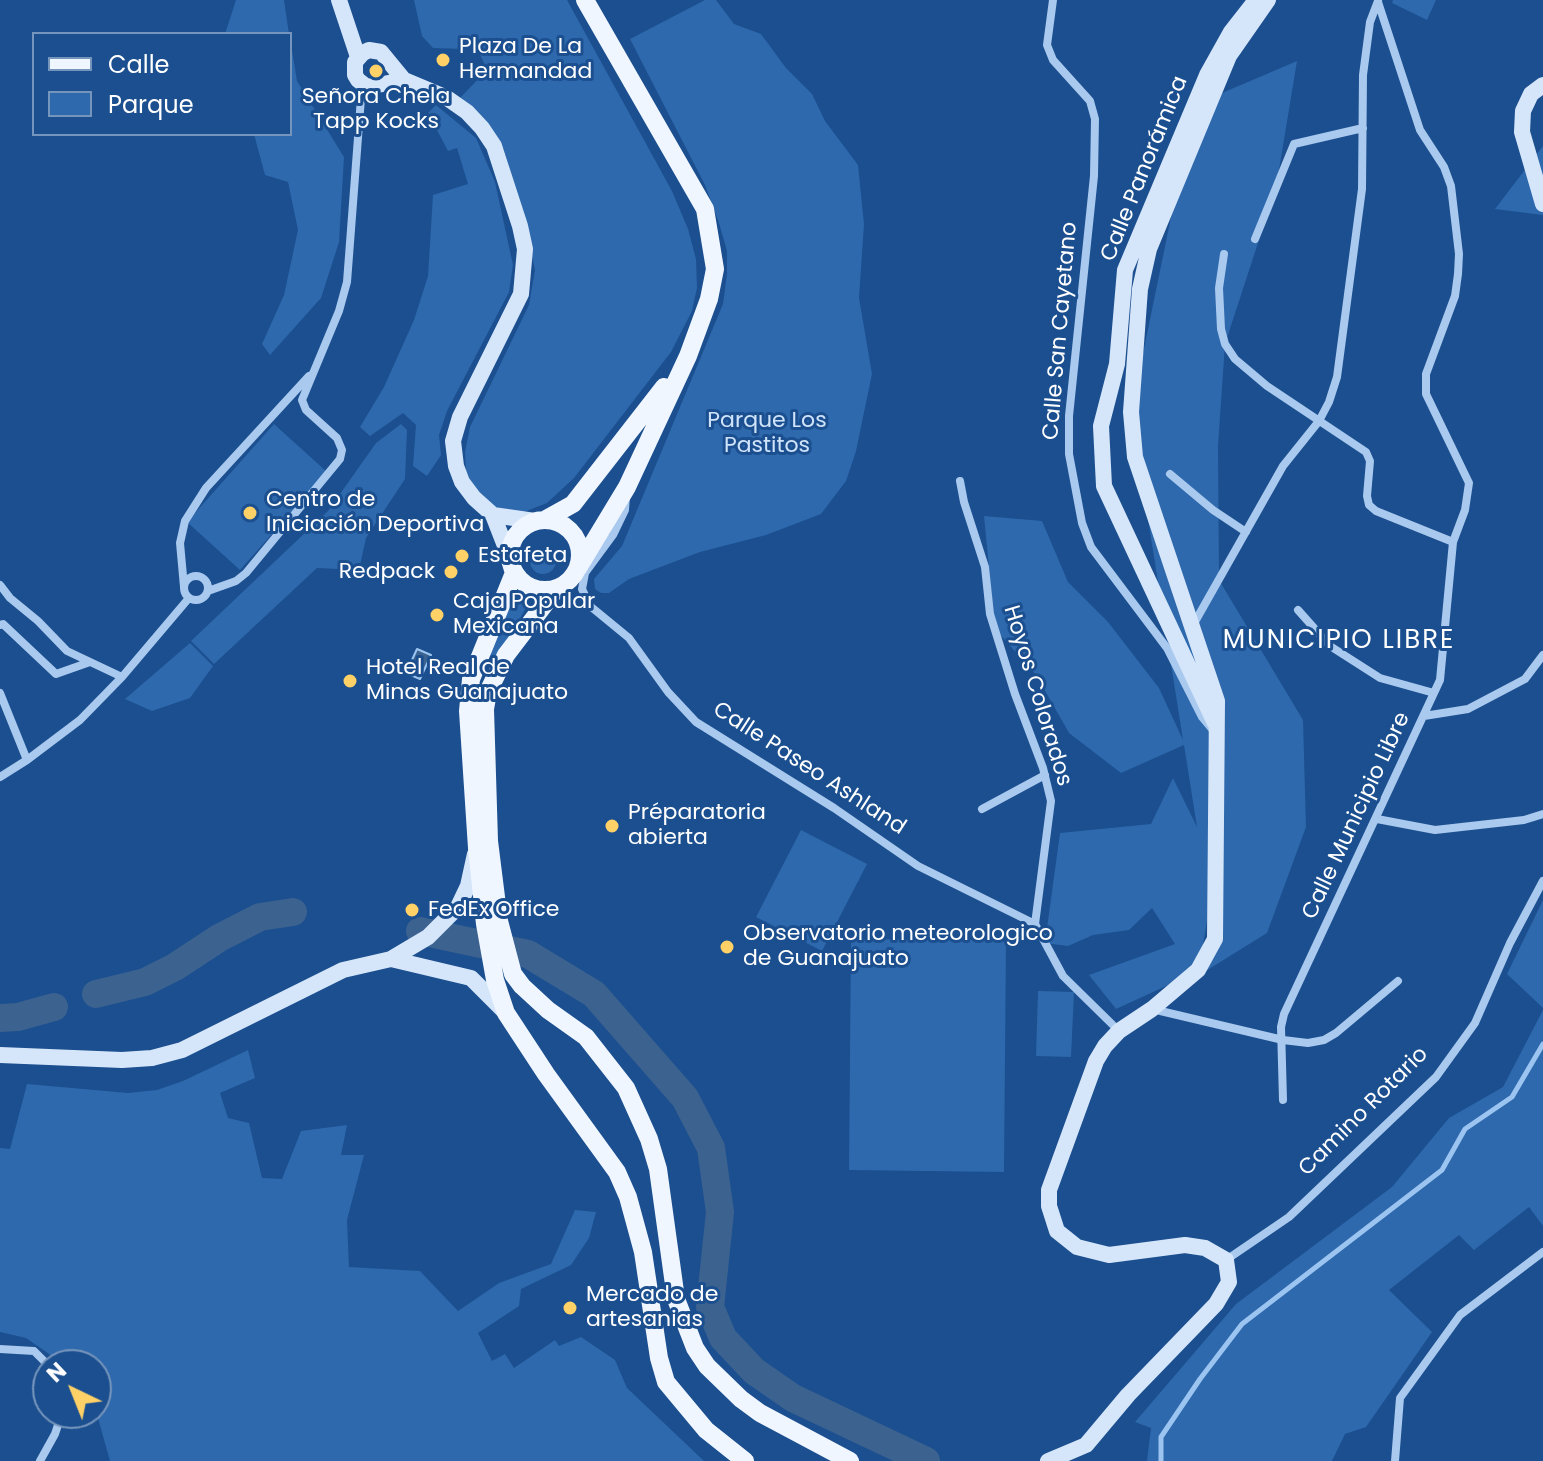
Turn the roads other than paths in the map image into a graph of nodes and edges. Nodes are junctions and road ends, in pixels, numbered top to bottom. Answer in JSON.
{"nodes":[{"id":1,"x":339,"y":0,"type":"edge"},
{"id":2,"x":585,"y":0,"type":"edge"},
{"id":3,"x":1053,"y":0,"type":"edge"},
{"id":4,"x":1256,"y":0,"type":"edge"},
{"id":5,"x":1268,"y":0,"type":"edge"},
{"id":6,"x":1378,"y":1,"type":"edge"},
{"id":7,"x":358,"y":57,"type":"junction"},
{"id":8,"x":404,"y":80,"type":"junction"},
{"id":9,"x":1543,"y":85,"type":"edge"},
{"id":10,"x":370,"y":86,"type":"junction"},
{"id":11,"x":1363,"y":128,"type":"junction"},
{"id":12,"x":1543,"y":204,"type":"edge"},
{"id":13,"x":1255,"y":239,"type":"dead end"},
{"id":14,"x":1224,"y":254,"type":"dead end"},
{"id":15,"x":688,"y":356,"type":"junction"},
{"id":16,"x":313,"y":373,"type":"junction"},
{"id":17,"x":1319,"y":421,"type":"junction"},
{"id":18,"x":1170,"y":474,"type":"dead end"},
{"id":19,"x":960,"y":481,"type":"dead end"},
{"id":20,"x":627,"y":487,"type":"junction"},
{"id":21,"x":493,"y":515,"type":"junction"},
{"id":22,"x":540,"y":520,"type":"junction"},
{"id":23,"x":1246,"y":532,"type":"junction"},
{"id":24,"x":1453,"y":542,"type":"junction"},
{"id":25,"x":512,"y":564,"type":"junction"},
{"id":26,"x":578,"y":568,"type":"junction"},
{"id":27,"x":0,"y":585,"type":"edge"},
{"id":28,"x":184,"y":587,"type":"junction"},
{"id":29,"x":557,"y":588,"type":"junction"},
{"id":30,"x":208,"y":591,"type":"junction"},
{"id":31,"x":189,"y":598,"type":"junction"},
{"id":32,"x":1298,"y":610,"type":"dead end"},
{"id":33,"x":0,"y":625,"type":"edge"},
{"id":34,"x":1192,"y":628,"type":"junction"},
{"id":35,"x":1543,"y":655,"type":"edge"},
{"id":36,"x":90,"y":662,"type":"junction"},
{"id":37,"x":122,"y":677,"type":"junction"},
{"id":38,"x":0,"y":693,"type":"edge"},
{"id":39,"x":1434,"y":693,"type":"junction"},
{"id":40,"x":1424,"y":716,"type":"junction"},
{"id":41,"x":1217,"y":731,"type":"junction"},
{"id":42,"x":27,"y":760,"type":"junction"},
{"id":43,"x":1045,"y":775,"type":"junction"},
{"id":44,"x":0,"y":777,"type":"edge"},
{"id":45,"x":982,"y":809,"type":"dead end"},
{"id":46,"x":1543,"y":814,"type":"edge"},
{"id":47,"x":1377,"y":819,"type":"junction"},
{"id":48,"x":477,"y":848,"type":"junction"},
{"id":49,"x":1543,"y":881,"type":"edge"},
{"id":50,"x":492,"y":923,"type":"junction"},
{"id":51,"x":1035,"y":924,"type":"junction"},
{"id":52,"x":391,"y":959,"type":"junction"},
{"id":53,"x":504,"y":977,"type":"junction"},
{"id":54,"x":1398,"y":981,"type":"dead end"},
{"id":55,"x":1152,"y":1009,"type":"junction"},
{"id":56,"x":506,"y":1013,"type":"junction"},
{"id":57,"x":1119,"y":1031,"type":"junction"},
{"id":58,"x":1283,"y":1040,"type":"junction"},
{"id":59,"x":0,"y":1055,"type":"edge"},
{"id":60,"x":1283,"y":1100,"type":"dead end"},
{"id":61,"x":1543,"y":1252,"type":"edge"},
{"id":62,"x":1226,"y":1260,"type":"junction"},
{"id":63,"x":0,"y":1349,"type":"edge"},
{"id":64,"x":32,"y":1351,"type":"edge"},
{"id":65,"x":57,"y":1429,"type":"edge"},
{"id":66,"x":40,"y":1461,"type":"edge"},
{"id":67,"x":745,"y":1461,"type":"edge"},
{"id":68,"x":850,"y":1461,"type":"edge"},
{"id":69,"x":1048,"y":1461,"type":"edge"},
{"id":70,"x":1395,"y":1461,"type":"edge"}],
"edges":[{"from":1,"to":7,"type":"street"},
{"from":2,"to":15,"type":"main road"},
{"from":3,"to":41,"type":"street","name":"Calle San Cayetano"},
{"from":4,"to":41,"type":"street","name":"Calle Panorámica"},
{"from":5,"to":34,"type":"street","name":"Calle Panorámica"},
{"from":6,"to":11,"type":"street"},
{"from":6,"to":24,"type":"street","name":"Calle Municipio Libre"},
{"from":7,"to":8,"type":"street"},
{"from":7,"to":10,"type":"street"},
{"from":8,"to":10,"type":"street"},
{"from":8,"to":21,"type":"street"},
{"from":9,"to":12,"type":"street"},
{"from":10,"to":16,"type":"street"},
{"from":11,"to":13,"type":"street"},
{"from":11,"to":17,"type":"street"},
{"from":14,"to":17,"type":"street"},
{"from":15,"to":20,"type":"main road"},
{"from":15,"to":22,"type":"main road"},
{"from":16,"to":28,"type":"street"},
{"from":16,"to":30,"type":"street"},
{"from":17,"to":23,"type":"street"},
{"from":17,"to":24,"type":"street"},
{"from":18,"to":23,"type":"street"},
{"from":19,"to":43,"type":"street","name":"Hoyos Colorados"},
{"from":20,"to":26,"type":"main road"},
{"from":20,"to":51,"type":"street","name":"Calle Paseo Ashland"},
{"from":21,"to":22,"type":"street"},
{"from":21,"to":25,"type":"street"},
{"from":22,"to":25,"type":"main road"},
{"from":22,"to":26,"type":"main road"},
{"from":23,"to":34,"type":"street"},
{"from":24,"to":39,"type":"street","name":"Calle Municipio Libre"},
{"from":25,"to":29,"type":"main road"},
{"from":25,"to":48,"type":"main road"},
{"from":26,"to":29,"type":"main road"},
{"from":27,"to":36,"type":"street"},
{"from":28,"to":30,"type":"street"},
{"from":28,"to":31,"type":"street"},
{"from":29,"to":50,"type":"main road"},
{"from":30,"to":31,"type":"street"},
{"from":31,"to":37,"type":"street"},
{"from":32,"to":39,"type":"street"},
{"from":33,"to":36,"type":"street"},
{"from":34,"to":41,"type":"street","name":"Calle Panorámica"},
{"from":35,"to":40,"type":"street"},
{"from":36,"to":37,"type":"street"},
{"from":37,"to":42,"type":"street"},
{"from":38,"to":42,"type":"street"},
{"from":39,"to":40,"type":"street","name":"Calle Municipio Libre"},
{"from":40,"to":47,"type":"street","name":"Calle Municipio Libre"},
{"from":41,"to":55,"type":"street","name":"Calle Panorámica"},
{"from":42,"to":44,"type":"street"},
{"from":43,"to":45,"type":"street"},
{"from":43,"to":51,"type":"street","name":"Hoyos Colorados"},
{"from":46,"to":47,"type":"street"},
{"from":47,"to":58,"type":"street","name":"Calle Municipio Libre"},
{"from":48,"to":50,"type":"main road"},
{"from":48,"to":52,"type":"street"},
{"from":49,"to":62,"type":"street","name":"Camino Rotario"},
{"from":50,"to":53,"type":"main road"},
{"from":51,"to":57,"type":"street"},
{"from":52,"to":56,"type":"street"},
{"from":52,"to":59,"type":"street"},
{"from":53,"to":56,"type":"main road"},
{"from":53,"to":68,"type":"main road"},
{"from":54,"to":58,"type":"street"},
{"from":55,"to":57,"type":"street","name":"Calle Panorámica"},
{"from":55,"to":58,"type":"street"},
{"from":56,"to":67,"type":"main road"},
{"from":57,"to":62,"type":"street","name":"Calle Panorámica"},
{"from":58,"to":60,"type":"street","name":"Calle Municipio Libre"},
{"from":61,"to":70,"type":"street"},
{"from":62,"to":69,"type":"street"},
{"from":63,"to":64,"type":"street"},
{"from":65,"to":66,"type":"street"}]}
